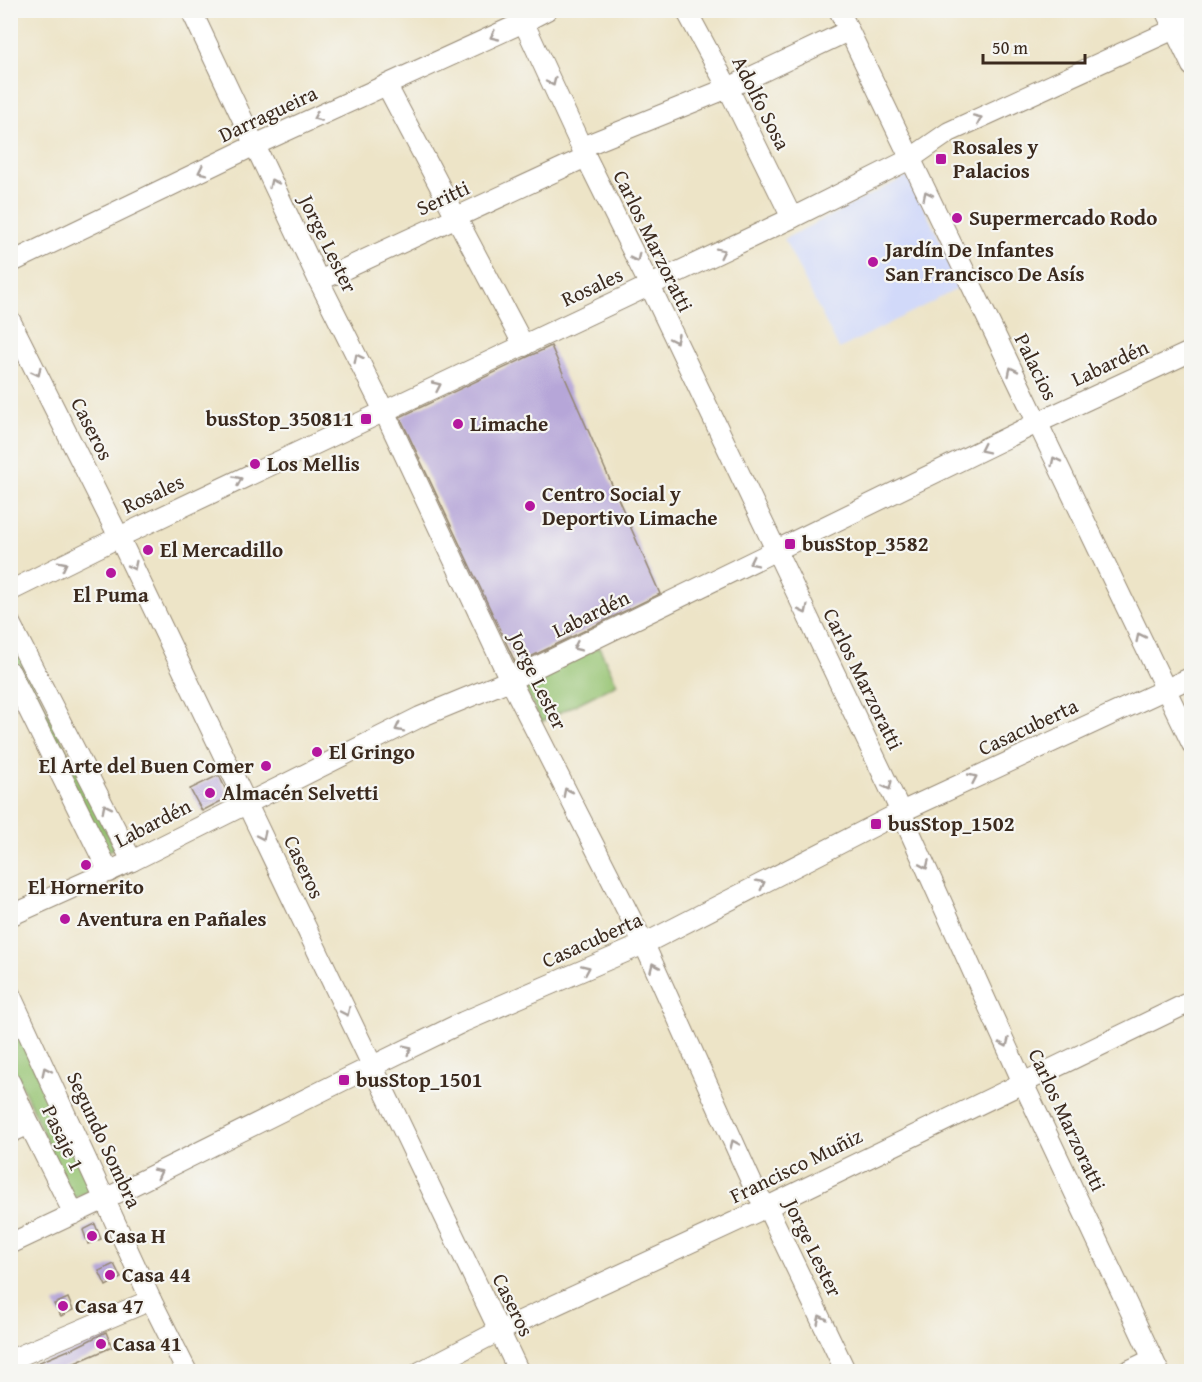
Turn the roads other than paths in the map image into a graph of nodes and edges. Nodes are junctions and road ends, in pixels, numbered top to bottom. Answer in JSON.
{"nodes":[{"id":1,"x":191,"y":10,"type":"edge"},
{"id":2,"x":547,"y":10,"type":"edge"},
{"id":3,"x":686,"y":10,"type":"edge"},
{"id":4,"x":839,"y":10,"type":"edge"},
{"id":5,"x":1165,"y":10,"type":"edge"},
{"id":6,"x":521,"y":16,"type":"edge"},
{"id":7,"x":1183,"y":26,"type":"edge"},
{"id":8,"x":848,"y":31,"type":"junction"},
{"id":9,"x":1191,"y":66,"type":"edge"},
{"id":10,"x":387,"y":86,"type":"junction"},
{"id":11,"x":728,"y":88,"type":"junction"},
{"id":12,"x":255,"y":146,"type":"junction"},
{"id":13,"x":584,"y":152,"type":"junction"},
{"id":14,"x":910,"y":159,"type":"junction"},
{"id":15,"x":456,"y":218,"type":"junction"},
{"id":16,"x":792,"y":218,"type":"junction"},
{"id":17,"x":10,"y":263,"type":"edge"},
{"id":18,"x":319,"y":281,"type":"junction"},
{"id":19,"x":650,"y":286,"type":"junction"},
{"id":20,"x":10,"y":320,"type":"edge"},
{"id":21,"x":524,"y":346,"type":"junction"},
{"id":22,"x":1191,"y":351,"type":"edge"},
{"id":23,"x":384,"y":411,"type":"junction"},
{"id":24,"x":1037,"y":423,"type":"junction"},
{"id":25,"x":119,"y":537,"type":"junction"},
{"id":26,"x":775,"y":551,"type":"junction"},
{"id":27,"x":10,"y":591,"type":"edge"},
{"id":28,"x":10,"y":623,"type":"edge"},
{"id":29,"x":10,"y":672,"type":"edge"},
{"id":30,"x":1191,"y":677,"type":"edge"},
{"id":31,"x":510,"y":680,"type":"junction"},
{"id":32,"x":1166,"y":689,"type":"junction"},
{"id":33,"x":1191,"y":744,"type":"edge"},
{"id":34,"x":246,"y":803,"type":"junction"},
{"id":35,"x":901,"y":812,"type":"junction"},
{"id":36,"x":132,"y":861,"type":"junction"},
{"id":37,"x":109,"y":872,"type":"junction"},
{"id":38,"x":10,"y":916,"type":"edge"},
{"id":39,"x":644,"y":944,"type":"junction"},
{"id":40,"x":10,"y":994,"type":"edge"},
{"id":41,"x":1191,"y":1001,"type":"edge"},
{"id":42,"x":372,"y":1066,"type":"junction"},
{"id":43,"x":10,"y":1082,"type":"edge"},
{"id":44,"x":1023,"y":1083,"type":"junction"},
{"id":45,"x":29,"y":1124,"type":"junction"},
{"id":46,"x":10,"y":1133,"type":"edge"},
{"id":47,"x":105,"y":1199,"type":"junction"},
{"id":48,"x":767,"y":1207,"type":"junction"},
{"id":49,"x":74,"y":1214,"type":"junction"},
{"id":50,"x":10,"y":1244,"type":"edge"},
{"id":51,"x":151,"y":1300,"type":"junction"},
{"id":52,"x":499,"y":1331,"type":"junction"},
{"id":53,"x":10,"y":1360,"type":"edge"},
{"id":54,"x":1156,"y":1365,"type":"edge"},
{"id":55,"x":187,"y":1371,"type":"edge"},
{"id":56,"x":420,"y":1371,"type":"edge"},
{"id":57,"x":519,"y":1371,"type":"edge"},
{"id":58,"x":846,"y":1371,"type":"edge"},
{"id":59,"x":1126,"y":1371,"type":"edge"}],
"edges":[{"from":1,"to":12,"type":"street","name":"Jorge Lester"},
{"from":2,"to":6,"type":"street","name":"Darragueira"},
{"from":3,"to":11,"type":"street","name":"Adolfo Sosa"},
{"from":4,"to":8,"type":"street","name":"Palacios"},
{"from":5,"to":7,"type":"street"},
{"from":6,"to":10,"type":"street","name":"Darragueira","one_way":true},
{"from":6,"to":13,"type":"street","name":"Carlos Marzoratti","one_way":true},
{"from":7,"to":9,"type":"street"},
{"from":14,"to":7,"type":"street","name":"Rosales","one_way":true},
{"from":8,"to":11,"type":"street","name":"Seritti"},
{"from":8,"to":14,"type":"street","name":"Palacios"},
{"from":10,"to":12,"type":"street","name":"Darragueira","one_way":true},
{"from":10,"to":15,"type":"street"},
{"from":11,"to":13,"type":"street","name":"Seritti"},
{"from":11,"to":16,"type":"street","name":"Adolfo Sosa"},
{"from":12,"to":17,"type":"street","name":"Darragueira","one_way":true},
{"from":18,"to":12,"type":"street","name":"Jorge Lester","one_way":true},
{"from":13,"to":15,"type":"street","name":"Seritti"},
{"from":13,"to":19,"type":"street","name":"Carlos Marzoratti","one_way":true},
{"from":14,"to":16,"type":"street","name":"Rosales"},
{"from":24,"to":14,"type":"street","name":"Palacios","one_way":true},
{"from":15,"to":18,"type":"street","name":"Seritti"},
{"from":15,"to":21,"type":"street"},
{"from":19,"to":16,"type":"street","name":"Rosales","one_way":true},
{"from":23,"to":18,"type":"street","name":"Jorge Lester","one_way":true},
{"from":19,"to":21,"type":"street","name":"Rosales"},
{"from":19,"to":26,"type":"street","name":"Carlos Marzoratti","one_way":true},
{"from":20,"to":25,"type":"street","name":"Caseros","one_way":true},
{"from":23,"to":21,"type":"street","name":"Rosales","one_way":true},
{"from":22,"to":24,"type":"street","name":"Labardén"},
{"from":25,"to":23,"type":"street","name":"Rosales","one_way":true},
{"from":23,"to":31,"type":"street","name":"Jorge Lester"},
{"from":24,"to":26,"type":"street","name":"Labardén","one_way":true},
{"from":32,"to":24,"type":"street","name":"Palacios","one_way":true},
{"from":27,"to":25,"type":"street","name":"Rosales","one_way":true},
{"from":25,"to":34,"type":"street","name":"Caseros","one_way":true},
{"from":26,"to":31,"type":"street","name":"Labardén","one_way":true},
{"from":26,"to":35,"type":"street","name":"Carlos Marzoratti","one_way":true},
{"from":36,"to":28,"type":"street","one_way":true},
{"from":29,"to":37,"type":"street"},
{"from":30,"to":32,"type":"street","name":"Casacuberta"},
{"from":31,"to":34,"type":"street","name":"Labardén","one_way":true},
{"from":39,"to":31,"type":"street","name":"Jorge Lester","one_way":true},
{"from":32,"to":33,"type":"street","name":"Palacios"},
{"from":35,"to":32,"type":"street","name":"Casacuberta","one_way":true},
{"from":34,"to":36,"type":"street","name":"Labardén"},
{"from":34,"to":42,"type":"street","name":"Caseros","one_way":true},
{"from":39,"to":35,"type":"street","name":"Casacuberta","one_way":true},
{"from":35,"to":44,"type":"street","name":"Carlos Marzoratti","one_way":true},
{"from":36,"to":37,"type":"street","name":"Labardén"},
{"from":37,"to":38,"type":"street","name":"Labardén"},
{"from":42,"to":39,"type":"street","name":"Casacuberta","one_way":true},
{"from":48,"to":39,"type":"street","name":"Jorge Lester","one_way":true},
{"from":47,"to":40,"type":"street","name":"Segundo Sombra","one_way":true},
{"from":41,"to":44,"type":"street","name":"Francisco Muñiz"},
{"from":47,"to":42,"type":"street","name":"Casacuberta","one_way":true},
{"from":42,"to":52,"type":"street","name":"Caseros"},
{"from":43,"to":45,"type":"street","name":"Pasaje 1"},
{"from":44,"to":48,"type":"street","name":"Francisco Muñiz"},
{"from":44,"to":54,"type":"street","name":"Carlos Marzoratti"},
{"from":45,"to":46,"type":"street"},
{"from":45,"to":49,"type":"street","name":"Pasaje 1"},
{"from":47,"to":49,"type":"street","name":"Casacuberta"},
{"from":47,"to":51,"type":"street","name":"Segundo Sombra"},
{"from":48,"to":52,"type":"street","name":"Francisco Muñiz"},
{"from":58,"to":48,"type":"street","name":"Jorge Lester","one_way":true},
{"from":49,"to":50,"type":"street","name":"Casacuberta"},
{"from":51,"to":53,"type":"street"},
{"from":51,"to":55,"type":"street","name":"Segundo Sombra"},
{"from":52,"to":56,"type":"street","name":"Francisco Muñiz"},
{"from":52,"to":57,"type":"street","name":"Caseros"},
{"from":54,"to":59,"type":"street"}]}
